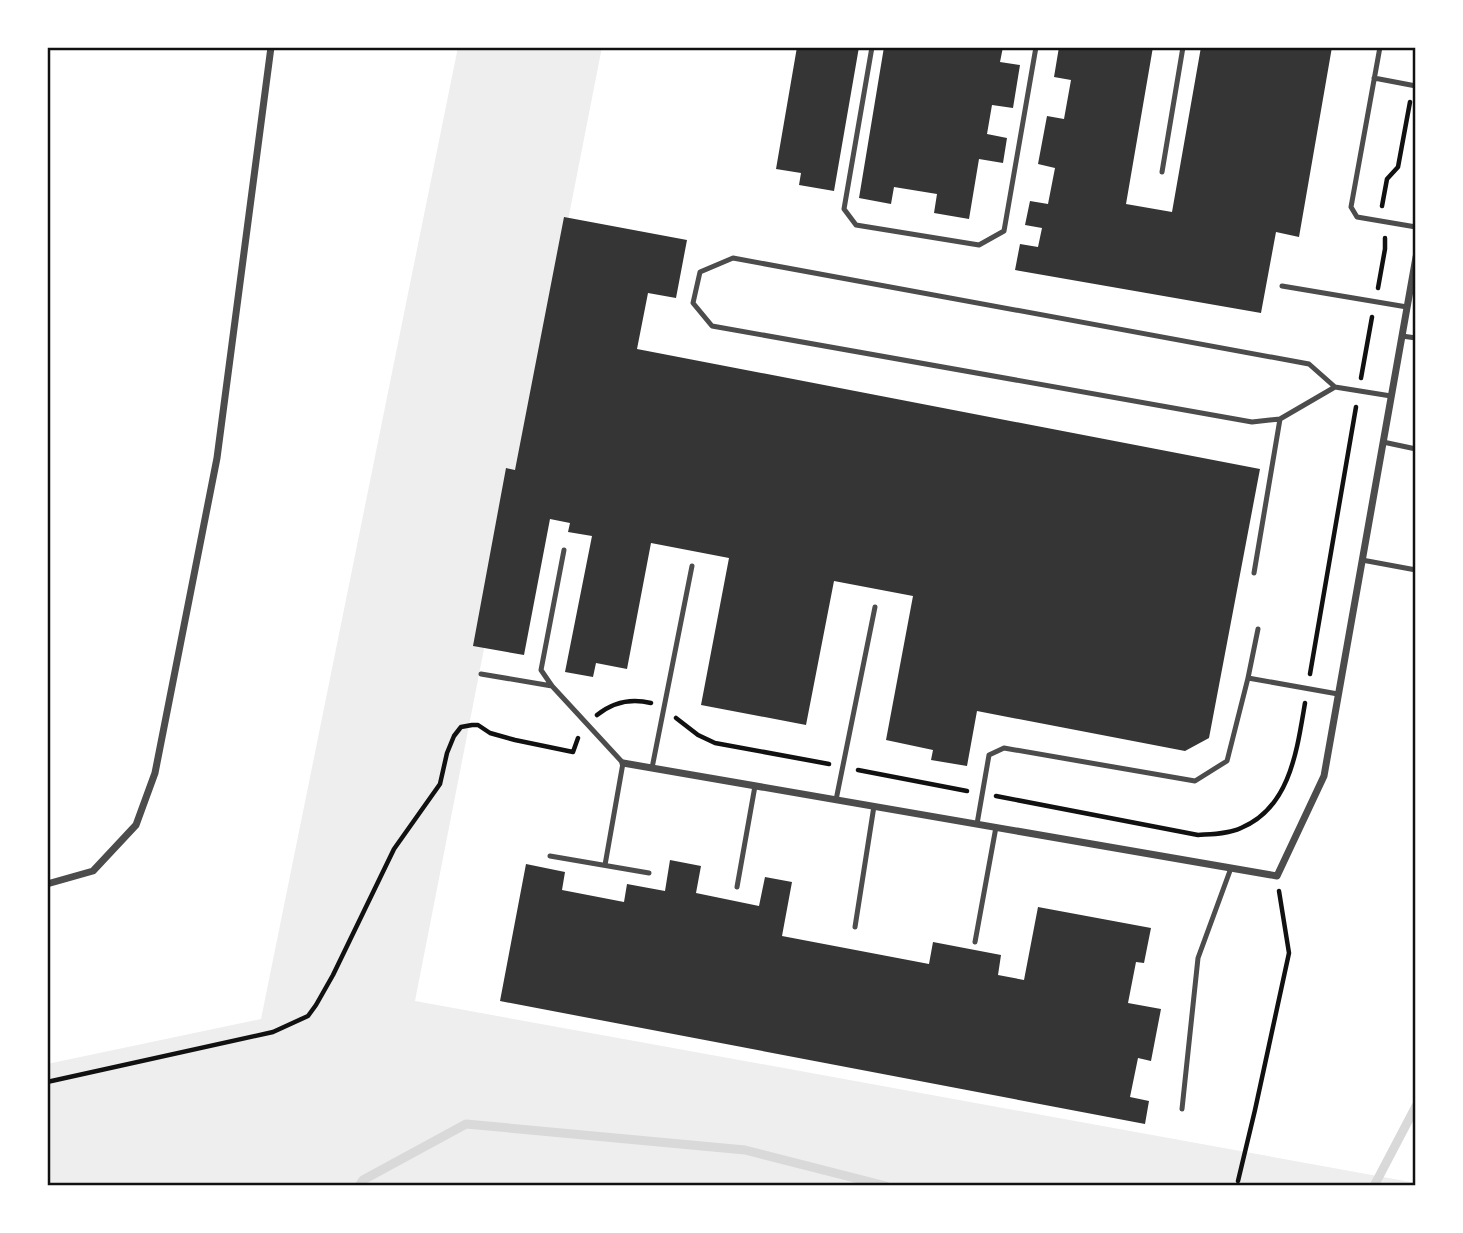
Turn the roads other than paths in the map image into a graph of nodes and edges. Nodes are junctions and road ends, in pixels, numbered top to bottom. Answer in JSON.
{"nodes":[{"id":1,"x":271,"y":47,"type":"edge"},
{"id":2,"x":872,"y":47,"type":"edge"},
{"id":3,"x":1036,"y":47,"type":"edge"},
{"id":4,"x":1183,"y":47,"type":"edge"},
{"id":5,"x":1380,"y":47,"type":"edge"},
{"id":6,"x":1374,"y":78,"type":"junction"},
{"id":7,"x":1414,"y":85,"type":"edge"},
{"id":8,"x":1162,"y":172,"type":"dead end"},
{"id":9,"x":1416,"y":227,"type":"edge"},
{"id":10,"x":1416,"y":257,"type":"edge"},
{"id":11,"x":1282,"y":286,"type":"dead end"},
{"id":12,"x":1407,"y":307,"type":"junction"},
{"id":13,"x":1402,"y":336,"type":"junction"},
{"id":14,"x":1416,"y":338,"type":"edge"},
{"id":15,"x":1335,"y":387,"type":"junction"},
{"id":16,"x":1391,"y":396,"type":"junction"},
{"id":17,"x":1280,"y":419,"type":"junction"},
{"id":18,"x":1383,"y":442,"type":"junction"},
{"id":19,"x":1416,"y":449,"type":"edge"},
{"id":20,"x":564,"y":550,"type":"dead end"},
{"id":21,"x":1362,"y":560,"type":"junction"},
{"id":22,"x":692,"y":566,"type":"dead end"},
{"id":23,"x":1416,"y":570,"type":"edge"},
{"id":24,"x":1254,"y":573,"type":"dead end"},
{"id":25,"x":875,"y":607,"type":"dead end"},
{"id":26,"x":1258,"y":629,"type":"dead end"},
{"id":27,"x":481,"y":674,"type":"dead end"},
{"id":28,"x":1248,"y":678,"type":"junction"},
{"id":29,"x":552,"y":686,"type":"junction"},
{"id":30,"x":1338,"y":694,"type":"junction"},
{"id":31,"x":623,"y":763,"type":"junction"},
{"id":32,"x":652,"y":768,"type":"junction"},
{"id":33,"x":755,"y":786,"type":"junction"},
{"id":34,"x":836,"y":800,"type":"junction"},
{"id":35,"x":874,"y":806,"type":"junction"},
{"id":36,"x":977,"y":824,"type":"junction"},
{"id":37,"x":996,"y":827,"type":"junction"},
{"id":38,"x":550,"y":856,"type":"dead end"},
{"id":39,"x":605,"y":865,"type":"junction"},
{"id":40,"x":1231,"y":868,"type":"junction"},
{"id":41,"x":649,"y":873,"type":"dead end"},
{"id":42,"x":47,"y":884,"type":"edge"},
{"id":43,"x":737,"y":887,"type":"dead end"},
{"id":44,"x":855,"y":928,"type":"dead end"},
{"id":45,"x":975,"y":942,"type":"dead end"},
{"id":46,"x":1182,"y":1110,"type":"dead end"}],
"edges":[{"from":1,"to":42,"type":"street"},
{"from":2,"to":3,"type":"lane"},
{"from":4,"to":8,"type":"lane"},
{"from":5,"to":6,"type":"lane"},
{"from":6,"to":7,"type":"lane"},
{"from":6,"to":9,"type":"lane"},
{"from":10,"to":12,"type":"street"},
{"from":11,"to":12,"type":"lane"},
{"from":12,"to":13,"type":"street"},
{"from":13,"to":14,"type":"lane"},
{"from":13,"to":16,"type":"street"},
{"from":15,"to":16,"type":"lane"},
{"from":15,"to":17,"type":"lane"},
{"from":15,"to":17,"type":"lane"},
{"from":16,"to":18,"type":"street"},
{"from":17,"to":24,"type":"lane"},
{"from":18,"to":19,"type":"lane"},
{"from":18,"to":21,"type":"street"},
{"from":20,"to":29,"type":"lane"},
{"from":21,"to":23,"type":"lane"},
{"from":21,"to":30,"type":"street"},
{"from":22,"to":32,"type":"lane"},
{"from":25,"to":34,"type":"lane"},
{"from":26,"to":28,"type":"lane"},
{"from":27,"to":29,"type":"lane"},
{"from":28,"to":30,"type":"lane"},
{"from":28,"to":36,"type":"lane"},
{"from":29,"to":31,"type":"lane"},
{"from":30,"to":40,"type":"street"},
{"from":31,"to":32,"type":"street"},
{"from":31,"to":39,"type":"lane"},
{"from":32,"to":33,"type":"street"},
{"from":33,"to":34,"type":"street"},
{"from":33,"to":43,"type":"lane"},
{"from":34,"to":35,"type":"street"},
{"from":35,"to":36,"type":"street"},
{"from":35,"to":44,"type":"lane"},
{"from":36,"to":37,"type":"street"},
{"from":37,"to":40,"type":"street"},
{"from":37,"to":45,"type":"lane"},
{"from":38,"to":39,"type":"lane"},
{"from":39,"to":41,"type":"lane"},
{"from":40,"to":46,"type":"lane"}]}
